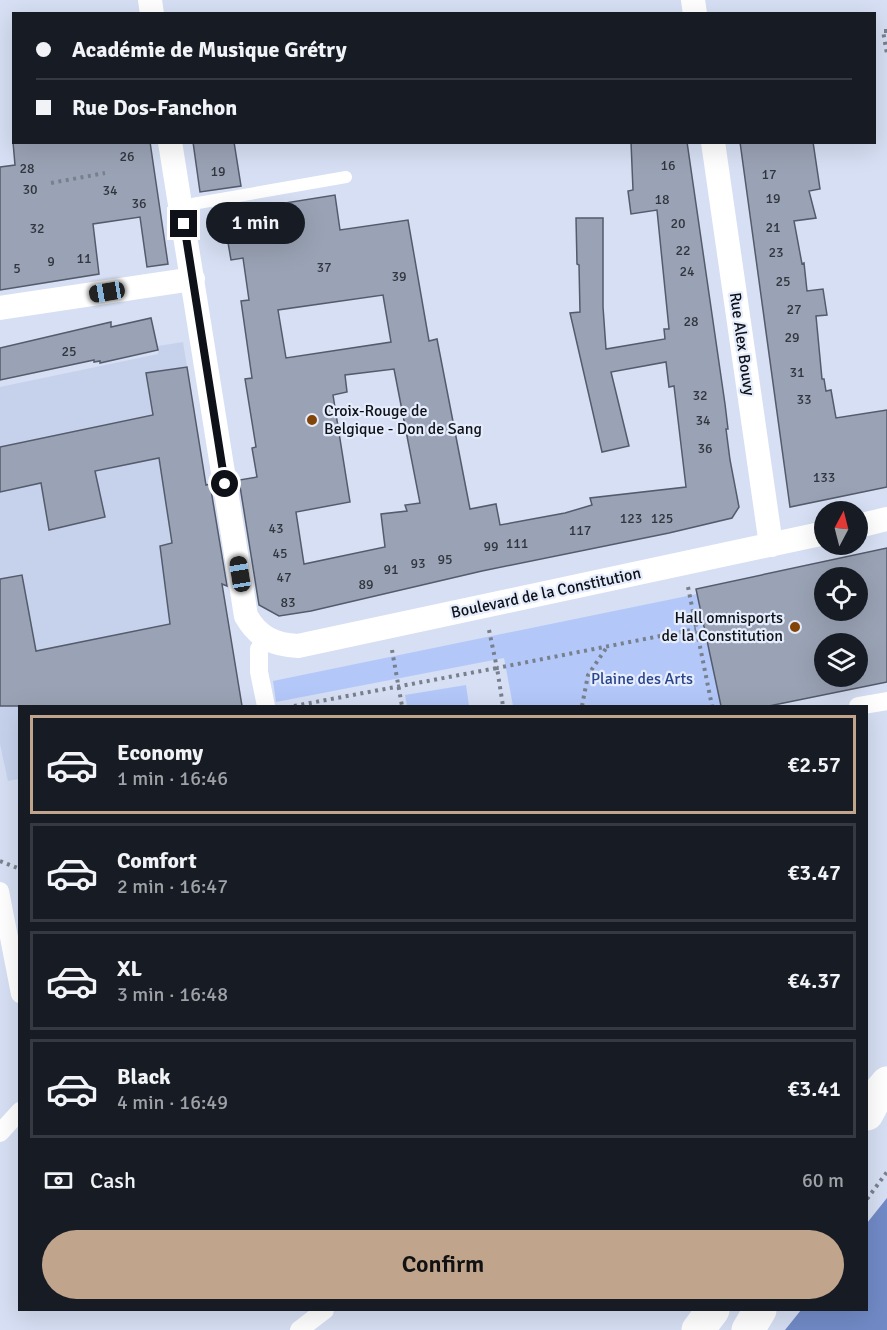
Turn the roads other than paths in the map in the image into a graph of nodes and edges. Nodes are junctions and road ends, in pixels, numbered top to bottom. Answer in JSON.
{"nodes":[{"id":1,"x":170,"y":144,"type":"edge"},
{"id":2,"x":713,"y":144,"type":"edge"},
{"id":3,"x":346,"y":177,"type":"dead end"},
{"id":4,"x":181,"y":206,"type":"junction"},
{"id":5,"x":193,"y":279,"type":"junction"},
{"id":6,"x":0,"y":308,"type":"edge"},
{"id":7,"x":887,"y":519,"type":"edge"},
{"id":8,"x":868,"y":523,"type":"edge"},
{"id":9,"x":814,"y":535,"type":"edge"},
{"id":10,"x":771,"y":545,"type":"junction"},
{"id":11,"x":267,"y":639,"type":"junction"},
{"id":12,"x":887,"y":701,"type":"edge"},
{"id":13,"x":266,"y":705,"type":"edge"},
{"id":14,"x":864,"y":705,"type":"edge"},
{"id":15,"x":0,"y":891,"type":"edge"},
{"id":16,"x":18,"y":984,"type":"edge"},
{"id":17,"x":18,"y":1113,"type":"edge"},
{"id":18,"x":0,"y":1133,"type":"edge"},
{"id":19,"x":322,"y":1311,"type":"edge"},
{"id":20,"x":712,"y":1311,"type":"edge"},
{"id":21,"x":759,"y":1311,"type":"edge"},
{"id":22,"x":299,"y":1330,"type":"edge"},
{"id":23,"x":698,"y":1330,"type":"edge"},
{"id":24,"x":748,"y":1330,"type":"edge"}],
"edges":[{"from":1,"to":4,"type":"street"},
{"from":2,"to":10,"type":"street","name":"Rue Alex Bouvy"},
{"from":3,"to":4,"type":"lane"},
{"from":4,"to":5,"type":"street"},
{"from":5,"to":6,"type":"street"},
{"from":5,"to":11,"type":"street"},
{"from":7,"to":8,"type":"street"},
{"from":9,"to":10,"type":"street","name":"Boulevard de la Constitution"},
{"from":10,"to":11,"type":"street","name":"Boulevard de la Constitution"},
{"from":11,"to":13,"type":"street"},
{"from":12,"to":14,"type":"street"},
{"from":15,"to":16,"type":"street"},
{"from":17,"to":18,"type":"street"},
{"from":19,"to":22,"type":"street"},
{"from":20,"to":23,"type":"main road"},
{"from":21,"to":24,"type":"main road"}]}
